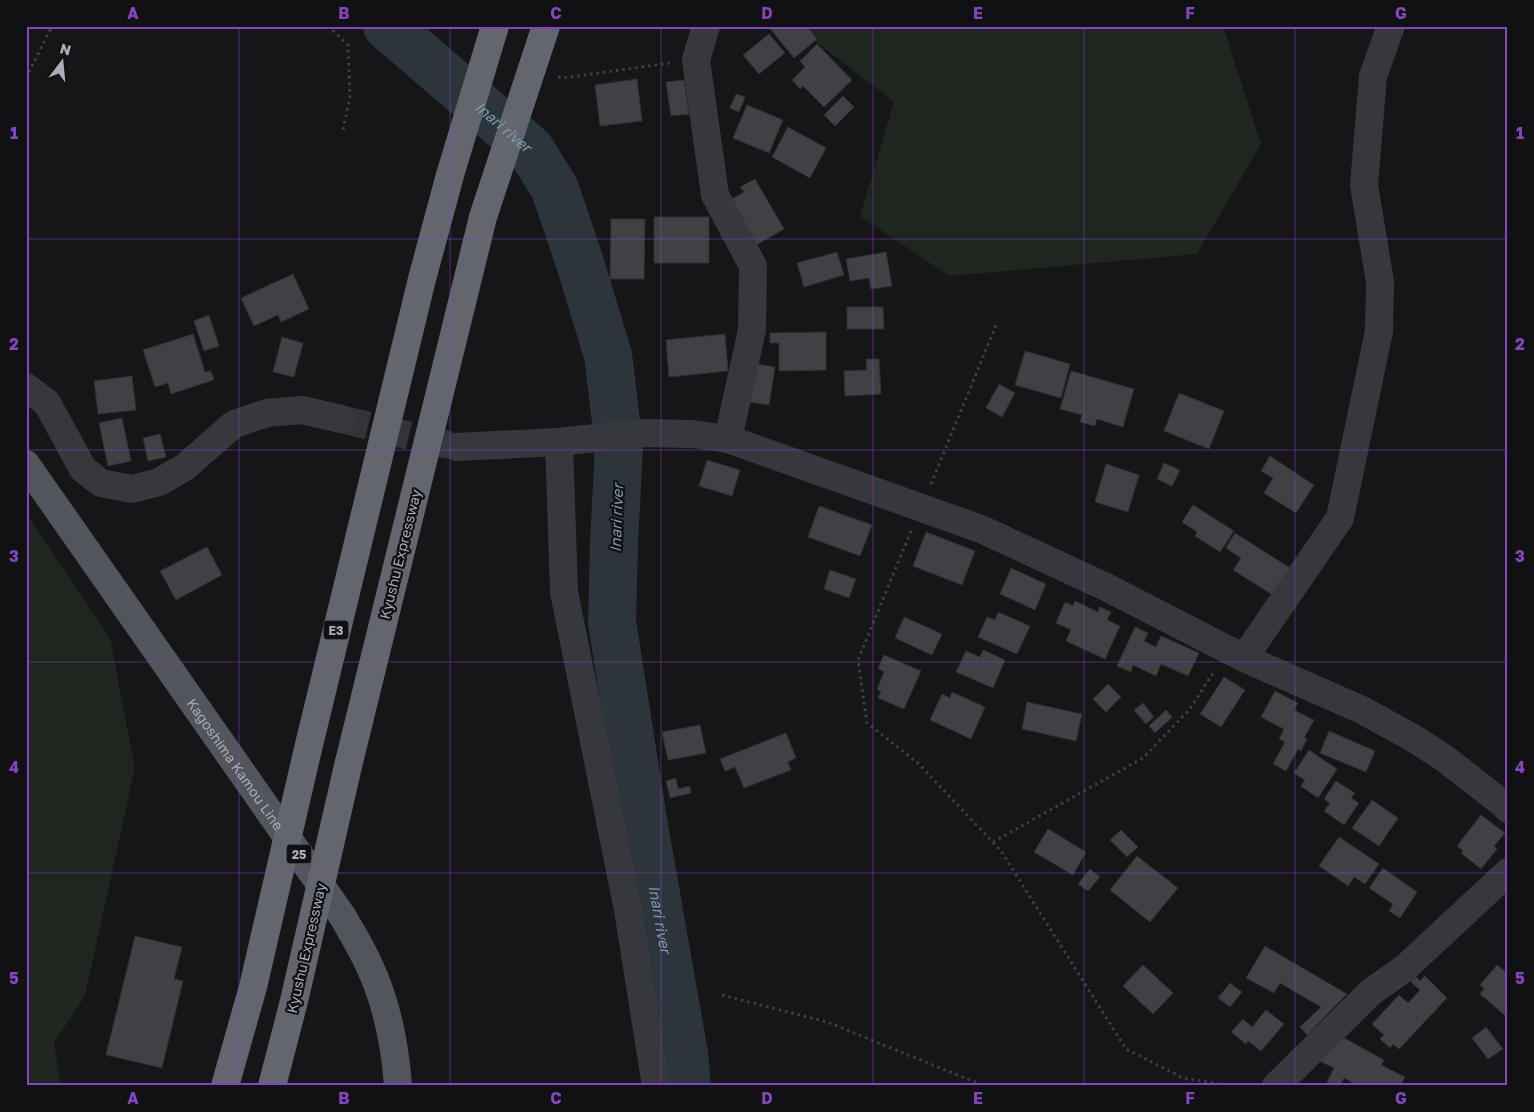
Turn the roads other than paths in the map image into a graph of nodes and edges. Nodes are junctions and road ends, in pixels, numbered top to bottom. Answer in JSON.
{"nodes":[{"id":1,"x":495,"y":26,"type":"edge"},
{"id":2,"x":546,"y":26,"type":"edge"},
{"id":3,"x":706,"y":26,"type":"edge"},
{"id":4,"x":1391,"y":26,"type":"edge"},
{"id":5,"x":26,"y":387,"type":"edge"},
{"id":6,"x":341,"y":420,"type":"tunnel mouth"},
{"id":7,"x":728,"y":439,"type":"junction"},
{"id":8,"x":558,"y":442,"type":"junction"},
{"id":9,"x":456,"y":447,"type":"tunnel mouth"},
{"id":10,"x":26,"y":464,"type":"edge"},
{"id":11,"x":1236,"y":654,"type":"junction"},
{"id":12,"x":1508,"y":809,"type":"edge"},
{"id":13,"x":1508,"y":872,"type":"edge"},
{"id":14,"x":225,"y":1086,"type":"edge"},
{"id":15,"x":272,"y":1086,"type":"edge"},
{"id":16,"x":398,"y":1086,"type":"edge"},
{"id":17,"x":656,"y":1086,"type":"edge"},
{"id":18,"x":1276,"y":1086,"type":"edge"}],
"edges":[{"from":1,"to":14,"type":"highway","number":"E3"},
{"from":2,"to":15,"type":"highway","name":"Kyushu Expressway"},
{"from":3,"to":7,"type":"street"},
{"from":4,"to":11,"type":"street"},
{"from":5,"to":6,"type":"street"},
{"from":7,"to":8,"type":"street"},
{"from":7,"to":11,"type":"street"},
{"from":8,"to":9,"type":"street"},
{"from":8,"to":17,"type":"street"},
{"from":10,"to":16,"type":"main road","name":"Kagoshima Kamou Line","number":"25"},
{"from":11,"to":12,"type":"street"},
{"from":13,"to":18,"type":"street"}]}
